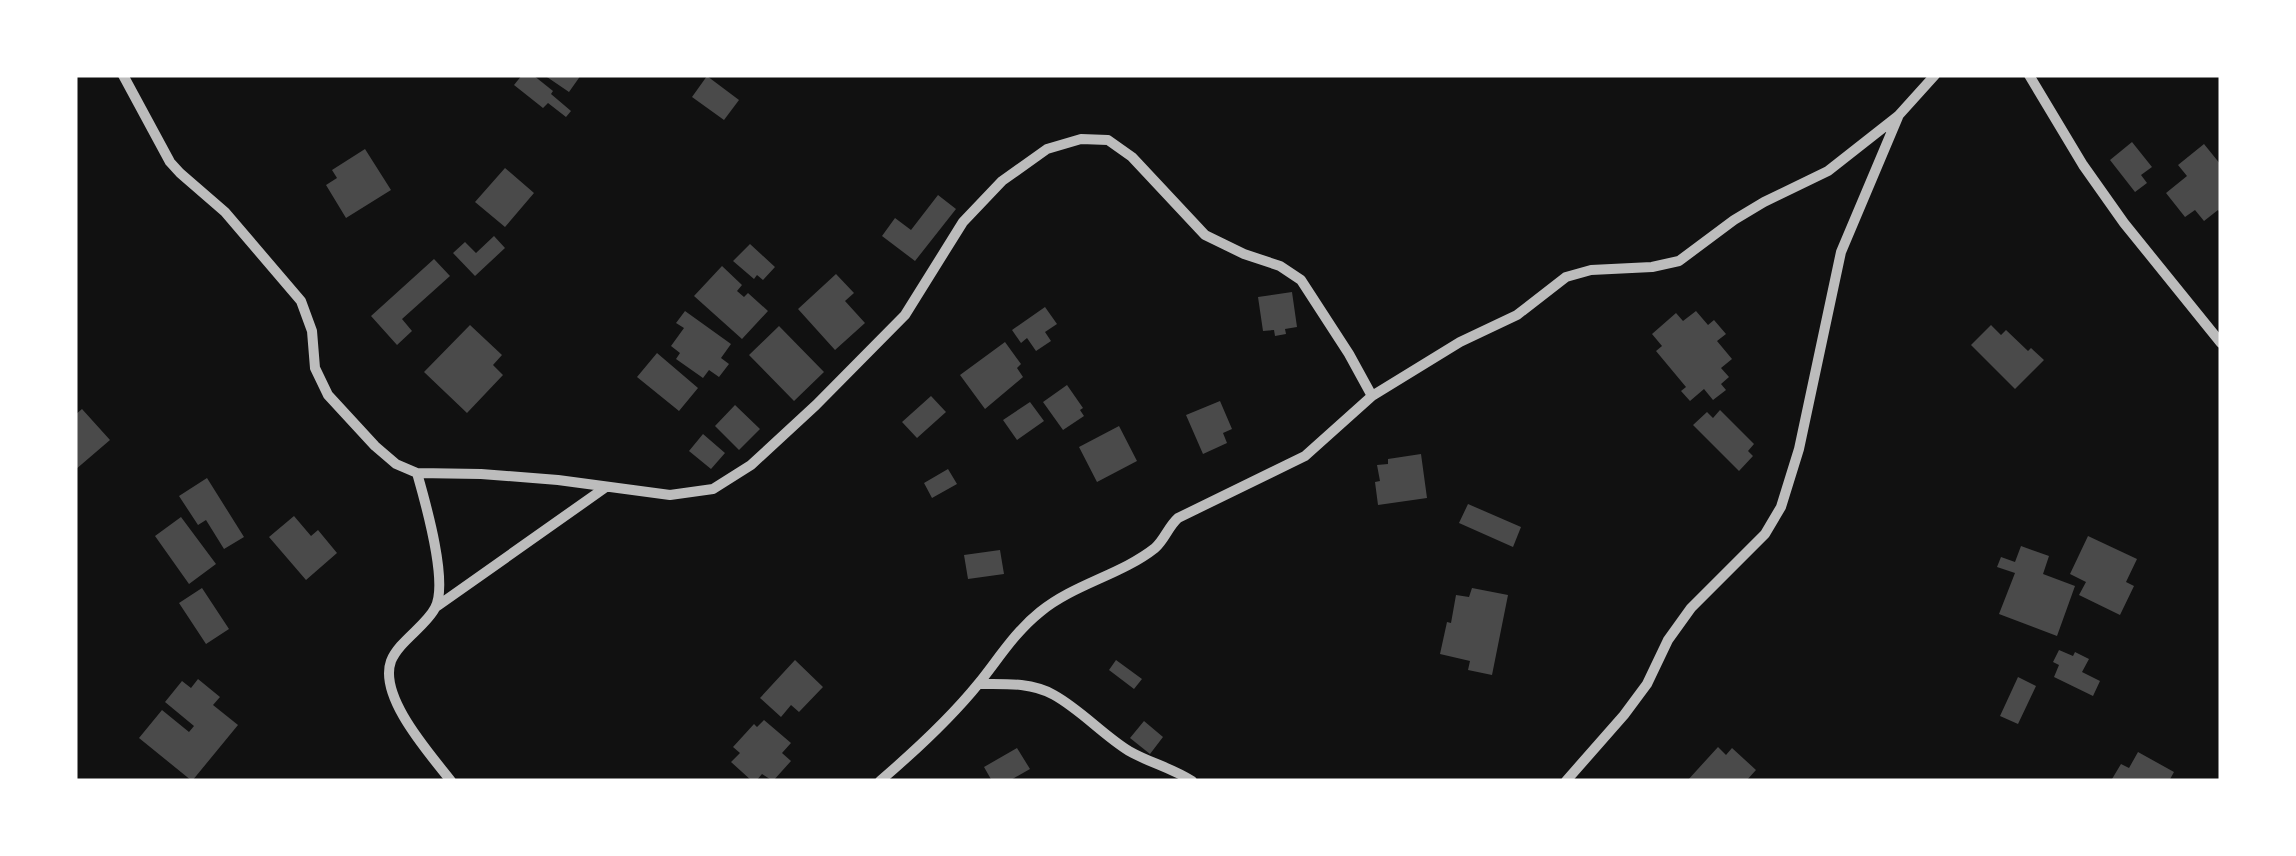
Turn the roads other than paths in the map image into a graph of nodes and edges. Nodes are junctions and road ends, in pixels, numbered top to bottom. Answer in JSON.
{"nodes":[{"id":1,"x":123,"y":75,"type":"edge"},
{"id":2,"x":1935,"y":75,"type":"edge"},
{"id":3,"x":2028,"y":75,"type":"edge"},
{"id":4,"x":1898,"y":116,"type":"junction"},
{"id":5,"x":2221,"y":343,"type":"edge"},
{"id":6,"x":1372,"y":396,"type":"junction"},
{"id":7,"x":417,"y":472,"type":"junction"},
{"id":8,"x":607,"y":486,"type":"junction"},
{"id":9,"x":436,"y":607,"type":"junction"},
{"id":10,"x":978,"y":684,"type":"junction"},
{"id":11,"x":451,"y":781,"type":"edge"},
{"id":12,"x":880,"y":781,"type":"edge"},
{"id":13,"x":1192,"y":781,"type":"edge"},
{"id":14,"x":1566,"y":781,"type":"edge"}],
"edges":[{"from":1,"to":7,"type":"street"},
{"from":2,"to":4,"type":"street"},
{"from":3,"to":5,"type":"street"},
{"from":4,"to":6,"type":"street"},
{"from":4,"to":14,"type":"street"},
{"from":6,"to":8,"type":"street"},
{"from":6,"to":10,"type":"street"},
{"from":7,"to":8,"type":"street"},
{"from":7,"to":9,"type":"street"},
{"from":8,"to":9,"type":"street"},
{"from":9,"to":11,"type":"street"},
{"from":10,"to":12,"type":"street"},
{"from":10,"to":13,"type":"street"}]}
